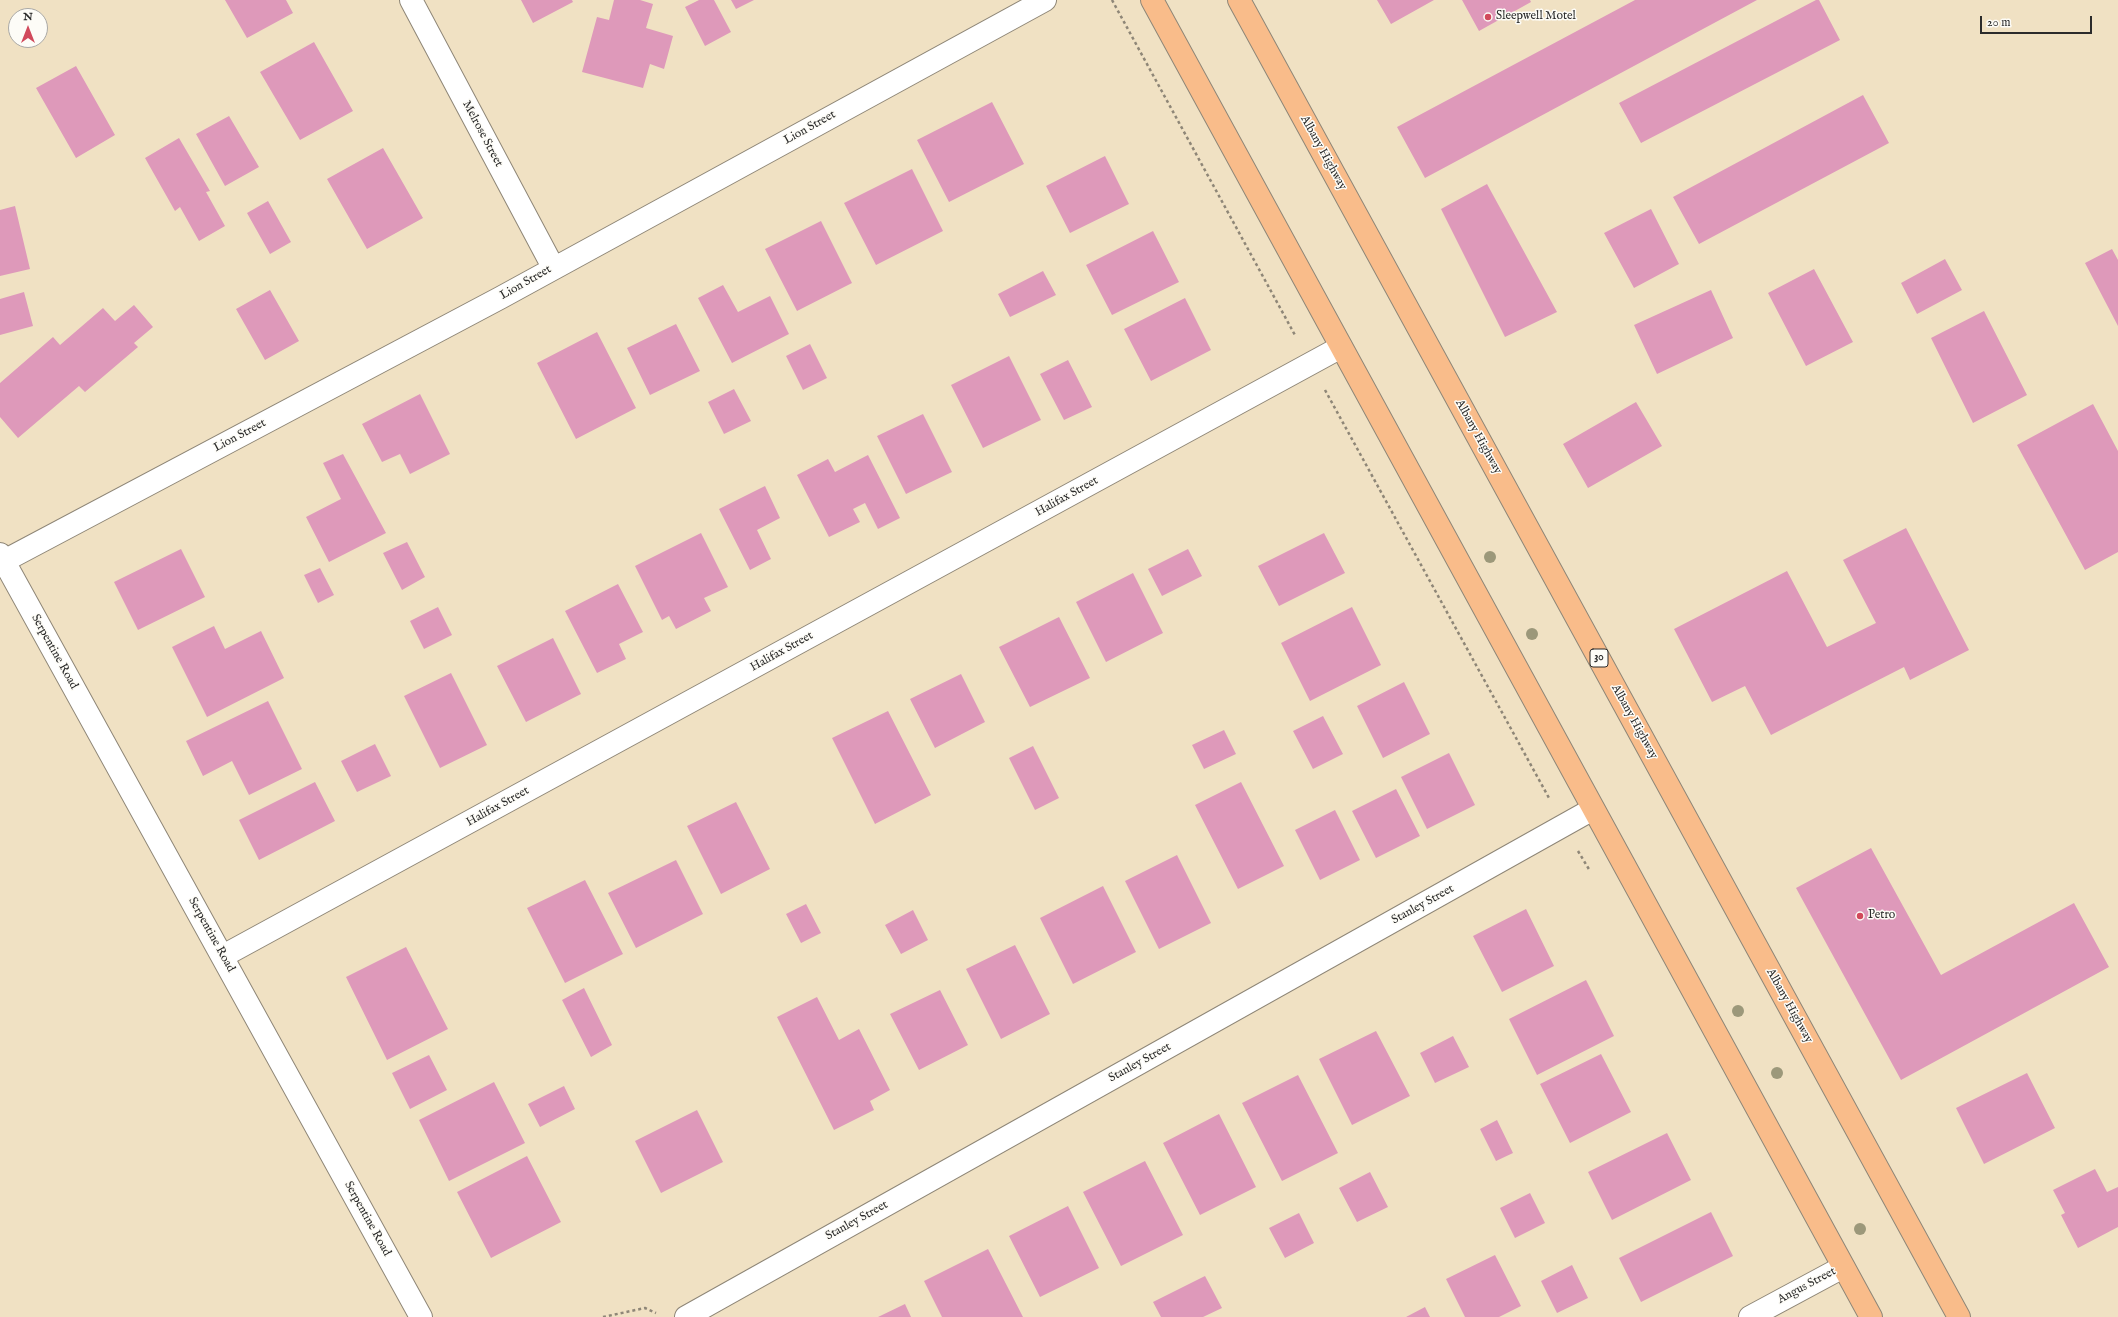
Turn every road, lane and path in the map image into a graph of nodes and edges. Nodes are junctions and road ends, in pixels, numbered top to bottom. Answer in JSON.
{"nodes":[{"id":1,"x":411,"y":0,"type":"edge"},
{"id":2,"x":1045,"y":0,"type":"edge"},
{"id":3,"x":1152,"y":0,"type":"edge"},
{"id":4,"x":1239,"y":0,"type":"edge"},
{"id":5,"x":553,"y":267,"type":"junction"},
{"id":6,"x":1341,"y":347,"type":"junction"},
{"id":7,"x":2,"y":558,"type":"edge"},
{"id":8,"x":1593,"y":809,"type":"junction"},
{"id":9,"x":223,"y":956,"type":"junction"},
{"id":10,"x":1843,"y":1267,"type":"junction"},
{"id":11,"x":659,"y":1314,"type":"dead end"},
{"id":12,"x":421,"y":1317,"type":"edge"},
{"id":13,"x":604,"y":1317,"type":"edge"},
{"id":14,"x":686,"y":1317,"type":"edge"},
{"id":15,"x":1750,"y":1317,"type":"edge"},
{"id":16,"x":1870,"y":1317,"type":"edge"},
{"id":17,"x":1960,"y":1317,"type":"edge"}],
"edges":[{"from":1,"to":5,"type":"street","name":"Melrose Street"},
{"from":2,"to":5,"type":"street","name":"Lion Street"},
{"from":3,"to":6,"type":"highway"},
{"from":4,"to":17,"type":"highway","name":"Albany Highway","number":"30"},
{"from":5,"to":7,"type":"street","name":"Lion Street"},
{"from":6,"to":8,"type":"highway"},
{"from":6,"to":9,"type":"street","name":"Halifax Street"},
{"from":7,"to":9,"type":"street","name":"Serpentine Road"},
{"from":8,"to":10,"type":"highway"},
{"from":8,"to":14,"type":"street","name":"Stanley Street"},
{"from":9,"to":12,"type":"street","name":"Serpentine Road"},
{"from":10,"to":15,"type":"street","name":"Angus Street"},
{"from":10,"to":16,"type":"highway"},
{"from":11,"to":13,"type":"path"}]}
